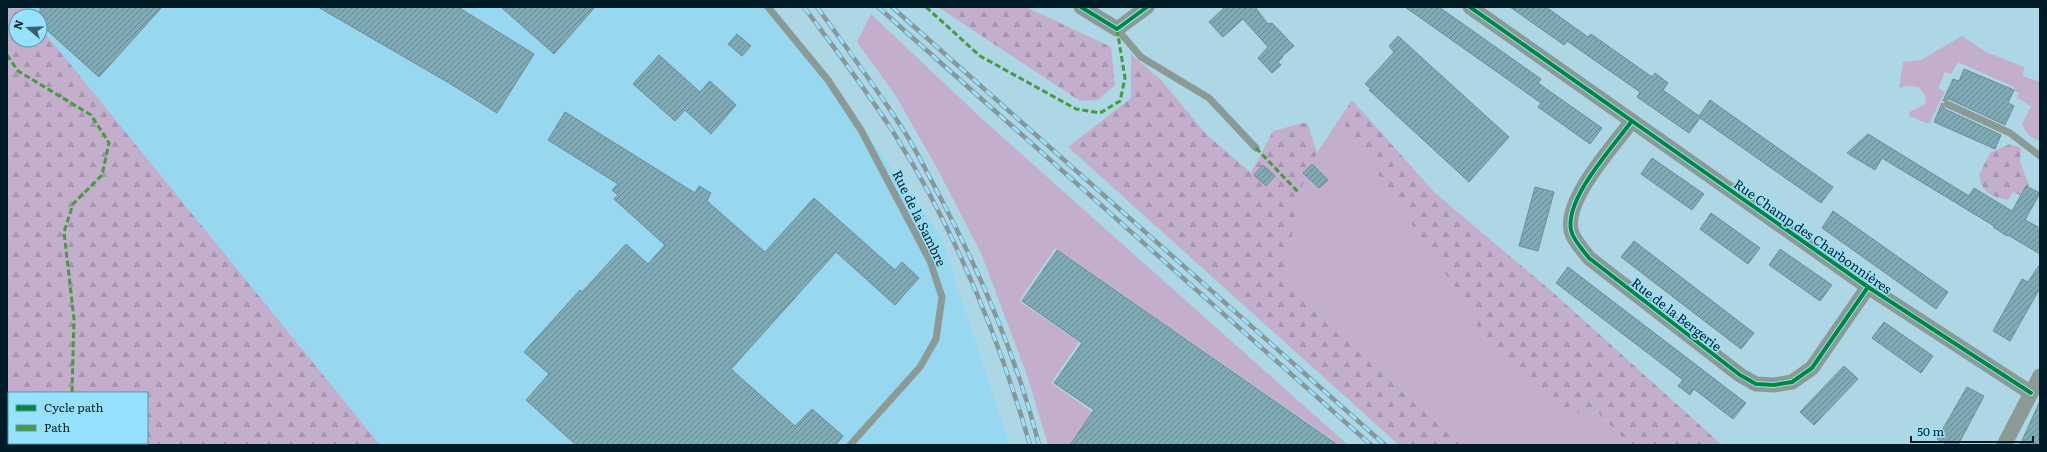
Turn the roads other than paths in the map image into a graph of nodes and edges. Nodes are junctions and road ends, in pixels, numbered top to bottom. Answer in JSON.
{"nodes":[{"id":1,"x":768,"y":7,"type":"edge"},
{"id":2,"x":1081,"y":7,"type":"edge"},
{"id":3,"x":1147,"y":7,"type":"edge"},
{"id":4,"x":1470,"y":7,"type":"edge"},
{"id":5,"x":1117,"y":29,"type":"junction"},
{"id":6,"x":1947,"y":104,"type":"dead end"},
{"id":7,"x":1631,"y":122,"type":"junction"},
{"id":8,"x":1256,"y":148,"type":"dead end"},
{"id":9,"x":2040,"y":156,"type":"edge"},
{"id":10,"x":1868,"y":288,"type":"junction"},
{"id":11,"x":2040,"y":376,"type":"edge"},
{"id":12,"x":2031,"y":393,"type":"junction"},
{"id":13,"x":850,"y":445,"type":"edge"},
{"id":14,"x":2004,"y":445,"type":"edge"}],
"edges":[{"from":1,"to":13,"type":"lane","name":"Rue de la Sambre"},
{"from":2,"to":5,"type":"street"},
{"from":3,"to":5,"type":"street"},
{"from":4,"to":7,"type":"street","name":"Rue Champ des Charbonnières"},
{"from":5,"to":8,"type":"lane"},
{"from":6,"to":9,"type":"lane"},
{"from":7,"to":10,"type":"street","name":"Rue Champ des Charbonnières"},
{"from":7,"to":10,"type":"street","name":"Rue de la Bergerie"},
{"from":10,"to":12,"type":"street","name":"Rue Champ des Charbonnières"},
{"from":11,"to":12,"type":"street"},
{"from":12,"to":14,"type":"street"}]}
